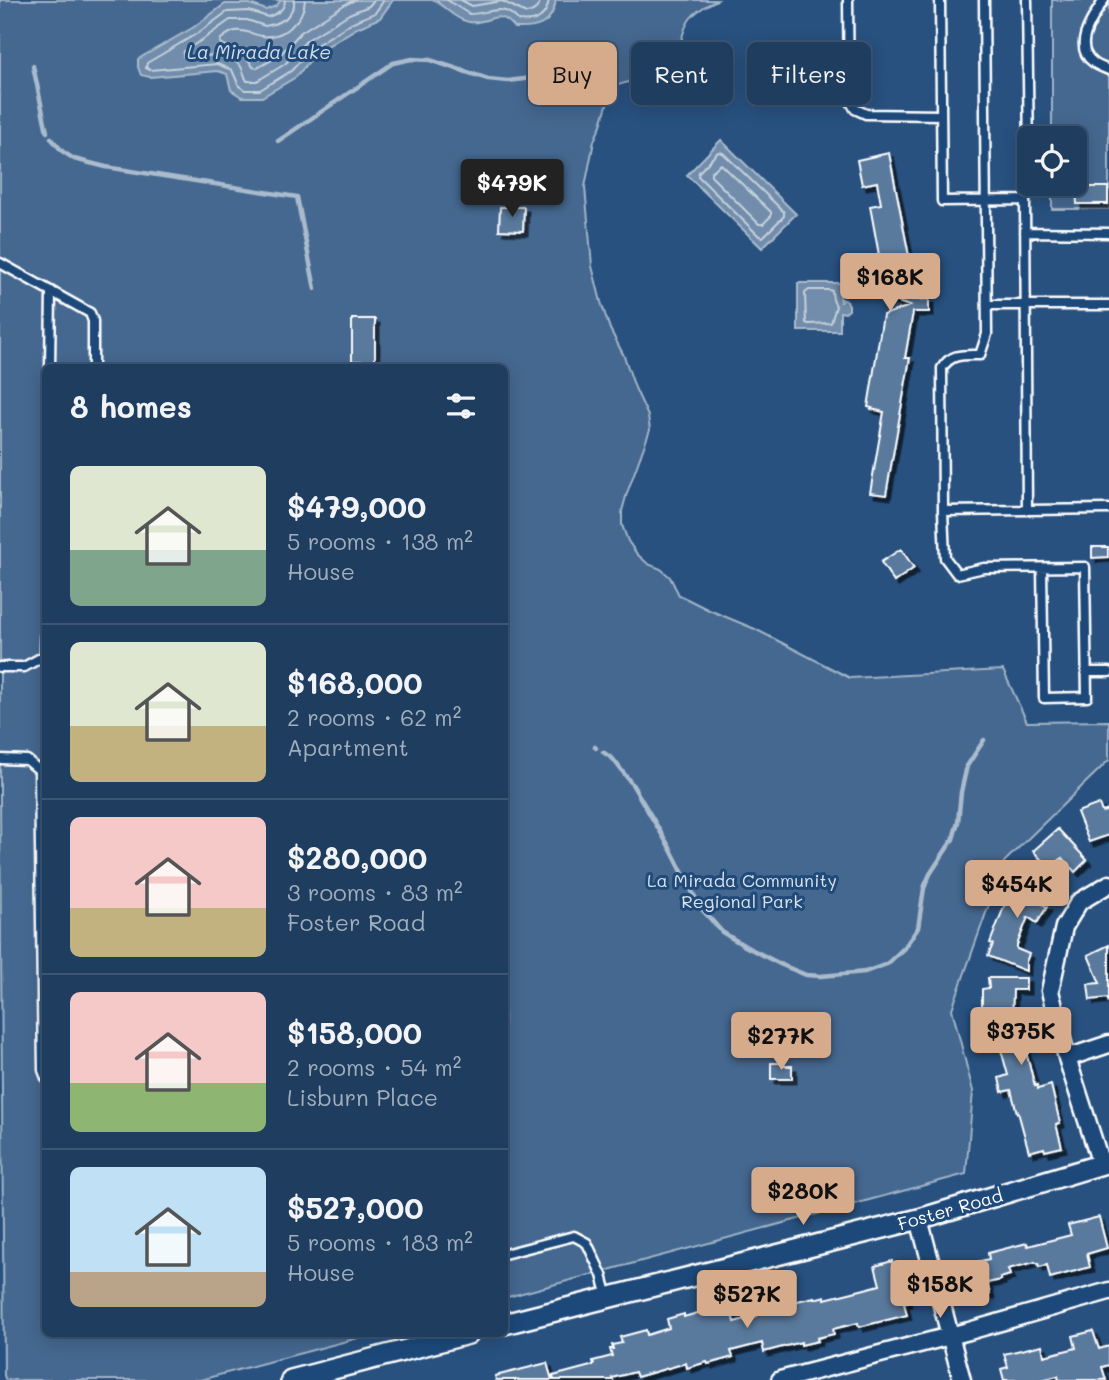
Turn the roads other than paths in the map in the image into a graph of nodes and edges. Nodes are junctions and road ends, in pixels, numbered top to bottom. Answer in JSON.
{"nodes":[{"id":1,"x":848,"y":0,"type":"edge"},
{"id":2,"x":940,"y":0,"type":"edge"},
{"id":3,"x":984,"y":0,"type":"edge"},
{"id":4,"x":1027,"y":0,"type":"edge"},
{"id":5,"x":1104,"y":0,"type":"edge"},
{"id":6,"x":1109,"y":70,"type":"edge"},
{"id":7,"x":941,"y":115,"type":"junction"},
{"id":8,"x":1029,"y":126,"type":"edge"},
{"id":9,"x":1027,"y":196,"type":"edge"},
{"id":10,"x":986,"y":200,"type":"junction"},
{"id":11,"x":1025,"y":200,"type":"junction"},
{"id":12,"x":1025,"y":232,"type":"junction"},
{"id":13,"x":1109,"y":233,"type":"edge"},
{"id":14,"x":0,"y":263,"type":"edge"},
{"id":15,"x":51,"y":291,"type":"junction"},
{"id":16,"x":987,"y":305,"type":"junction"},
{"id":17,"x":1026,"y":305,"type":"junction"},
{"id":18,"x":1109,"y":305,"type":"edge"},
{"id":19,"x":50,"y":364,"type":"edge"},
{"id":20,"x":93,"y":364,"type":"edge"},
{"id":21,"x":1109,"y":509,"type":"edge"},
{"id":22,"x":1027,"y":510,"type":"junction"},
{"id":23,"x":943,"y":511,"type":"junction"},
{"id":24,"x":1042,"y":568,"type":"junction"},
{"id":25,"x":42,"y":657,"type":"edge"},
{"id":26,"x":0,"y":667,"type":"edge"},
{"id":27,"x":1086,"y":672,"type":"junction"},
{"id":28,"x":1109,"y":672,"type":"edge"},
{"id":29,"x":0,"y":759,"type":"edge"},
{"id":30,"x":1109,"y":884,"type":"edge"},
{"id":31,"x":42,"y":995,"type":"edge"},
{"id":32,"x":1109,"y":1044,"type":"edge"},
{"id":33,"x":1067,"y":1058,"type":"junction"},
{"id":34,"x":1105,"y":1163,"type":"edge"},
{"id":35,"x":919,"y":1219,"type":"junction"},
{"id":36,"x":508,"y":1253,"type":"edge"},
{"id":37,"x":1109,"y":1291,"type":"edge"},
{"id":38,"x":608,"y":1297,"type":"junction"},
{"id":39,"x":508,"y":1323,"type":"edge"},
{"id":40,"x":951,"y":1336,"type":"junction"},
{"id":41,"x":456,"y":1337,"type":"edge"},
{"id":42,"x":291,"y":1380,"type":"edge"},
{"id":43,"x":780,"y":1380,"type":"edge"},
{"id":44,"x":962,"y":1380,"type":"edge"}],
"edges":[{"from":1,"to":7,"type":"lane"},
{"from":2,"to":7,"type":"lane"},
{"from":3,"to":10,"type":"lane"},
{"from":4,"to":8,"type":"lane"},
{"from":5,"to":6,"type":"lane"},
{"from":7,"to":10,"type":"lane"},
{"from":9,"to":11,"type":"lane"},
{"from":10,"to":11,"type":"lane"},
{"from":10,"to":16,"type":"lane"},
{"from":11,"to":12,"type":"lane"},
{"from":12,"to":13,"type":"lane"},
{"from":12,"to":17,"type":"lane"},
{"from":14,"to":15,"type":"lane"},
{"from":15,"to":19,"type":"lane"},
{"from":15,"to":20,"type":"lane"},
{"from":16,"to":17,"type":"lane"},
{"from":16,"to":23,"type":"lane"},
{"from":17,"to":18,"type":"lane"},
{"from":17,"to":22,"type":"lane"},
{"from":21,"to":22,"type":"lane"},
{"from":22,"to":23,"type":"lane"},
{"from":23,"to":24,"type":"lane"},
{"from":24,"to":27,"type":"lane"},
{"from":24,"to":27,"type":"lane"},
{"from":25,"to":26,"type":"lane"},
{"from":27,"to":28,"type":"lane"},
{"from":29,"to":31,"type":"lane"},
{"from":30,"to":33,"type":"street"},
{"from":32,"to":33,"type":"street"},
{"from":33,"to":34,"type":"street"},
{"from":34,"to":35,"type":"street","name":"Foster Road"},
{"from":35,"to":38,"type":"street","name":"Foster Road"},
{"from":35,"to":40,"type":"street"},
{"from":36,"to":38,"type":"lane"},
{"from":37,"to":40,"type":"street"},
{"from":38,"to":39,"type":"street","name":"Foster Road"},
{"from":40,"to":43,"type":"street"},
{"from":40,"to":44,"type":"street"},
{"from":41,"to":42,"type":"street"}]}
